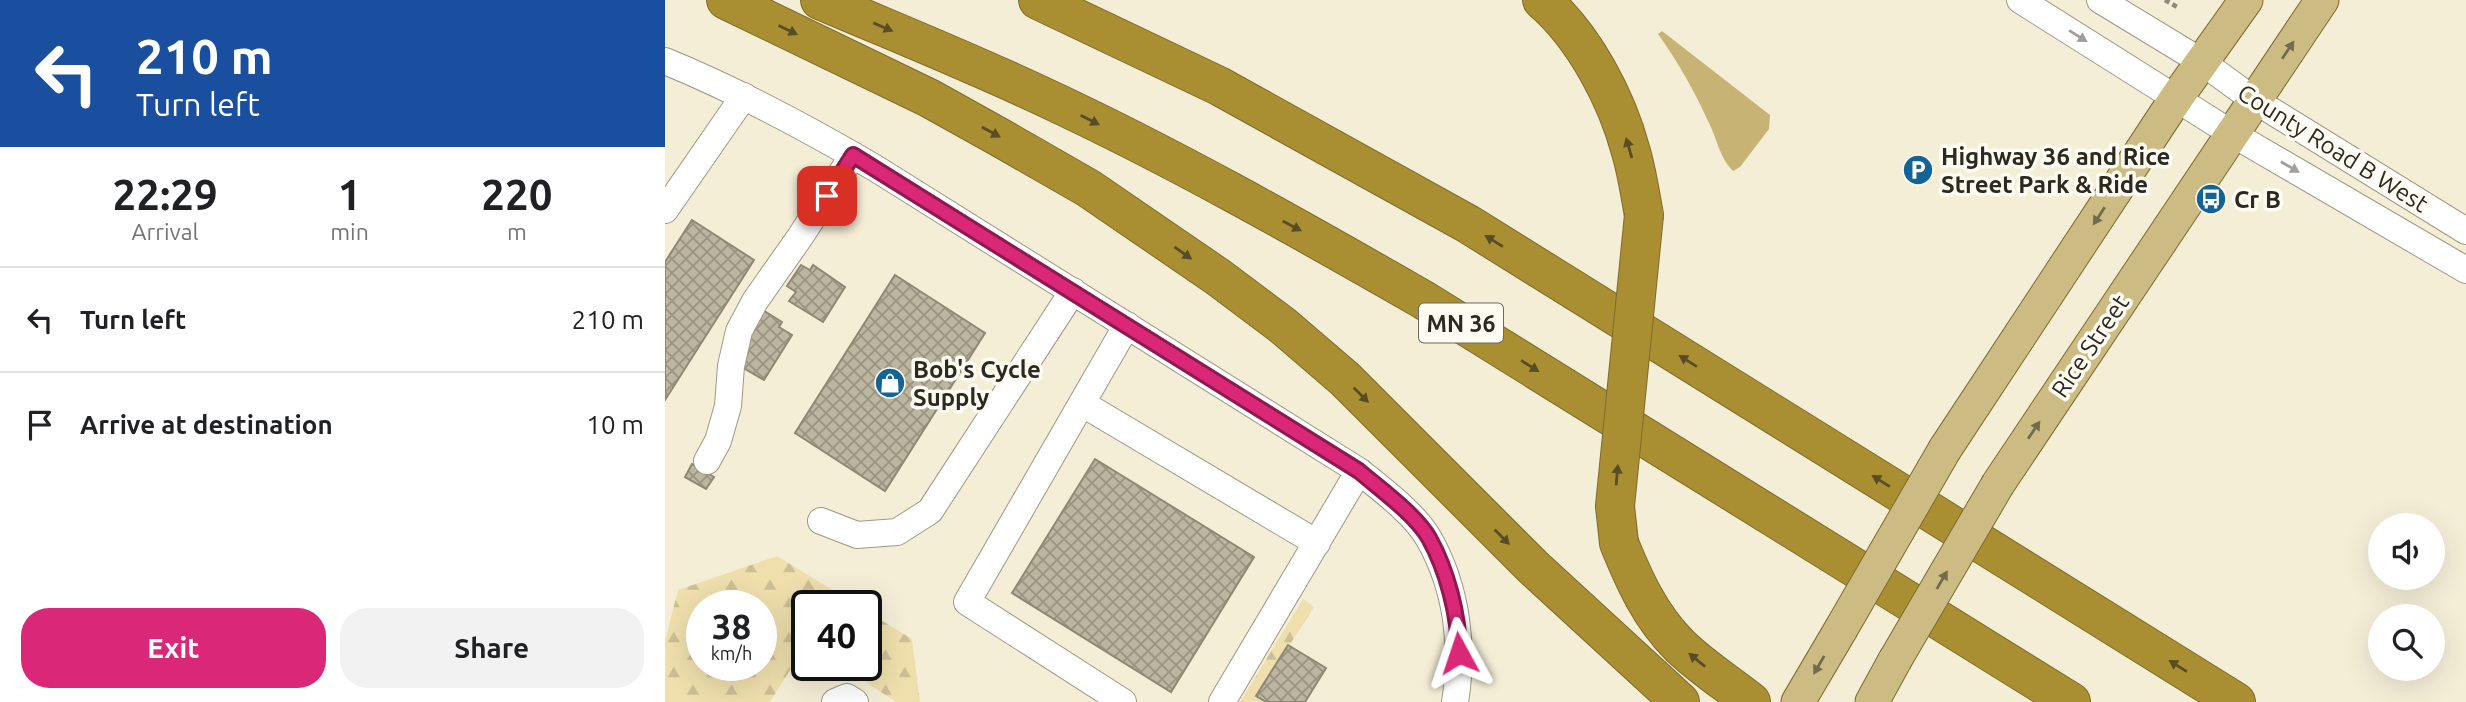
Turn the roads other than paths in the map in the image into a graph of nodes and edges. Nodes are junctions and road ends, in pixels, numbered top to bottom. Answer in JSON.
{"nodes":[{"id":1,"x":726,"y":0,"type":"edge"},
{"id":2,"x":820,"y":0,"type":"edge"},
{"id":3,"x":1038,"y":0,"type":"edge"},
{"id":4,"x":1542,"y":0,"type":"edge"},
{"id":5,"x":2020,"y":0,"type":"edge"},
{"id":6,"x":2100,"y":0,"type":"edge"},
{"id":7,"x":2246,"y":0,"type":"edge"},
{"id":8,"x":2322,"y":0,"type":"edge"},
{"id":9,"x":665,"y":61,"type":"edge"},
{"id":10,"x":2201,"y":62,"type":"junction"},
{"id":11,"x":744,"y":96,"type":"junction"},
{"id":12,"x":2177,"y":97,"type":"junction"},
{"id":13,"x":2254,"y":100,"type":"junction"},
{"id":14,"x":2231,"y":133,"type":"junction"},
{"id":15,"x":853,"y":155,"type":"junction"},
{"id":16,"x":665,"y":210,"type":"edge"},
{"id":17,"x":2466,"y":231,"type":"edge"},
{"id":18,"x":2466,"y":270,"type":"edge"},
{"id":19,"x":1073,"y":292,"type":"junction"},
{"id":20,"x":1127,"y":326,"type":"junction"},
{"id":21,"x":1083,"y":404,"type":"junction"},
{"id":22,"x":707,"y":461,"type":"dead end"},
{"id":23,"x":1359,"y":471,"type":"junction"},
{"id":24,"x":821,"y":521,"type":"dead end"},
{"id":25,"x":1317,"y":543,"type":"junction"},
{"id":26,"x":1533,"y":567,"type":"junction"},
{"id":27,"x":835,"y":702,"type":"edge"},
{"id":28,"x":855,"y":702,"type":"edge"},
{"id":29,"x":1123,"y":702,"type":"edge"},
{"id":30,"x":1222,"y":702,"type":"edge"},
{"id":31,"x":1455,"y":702,"type":"edge"},
{"id":32,"x":1647,"y":702,"type":"edge"},
{"id":33,"x":1680,"y":702,"type":"edge"},
{"id":34,"x":1751,"y":702,"type":"edge"},
{"id":35,"x":1798,"y":702,"type":"edge"},
{"id":36,"x":1872,"y":702,"type":"edge"},
{"id":37,"x":2071,"y":702,"type":"edge"},
{"id":38,"x":2236,"y":702,"type":"edge"}],
"edges":[{"from":1,"to":26,"type":"highway","one_way":true},
{"from":2,"to":37,"type":"highway","number":"MN 36","one_way":true},
{"from":38,"to":3,"type":"highway","one_way":true},
{"from":34,"to":4,"type":"highway","one_way":true,"bridge":true},
{"from":5,"to":12,"type":"street","name":"County Road B West","one_way":true},
{"from":6,"to":10,"type":"street","name":"County Road B West"},
{"from":7,"to":10,"type":"main road"},
{"from":13,"to":8,"type":"main road","name":"Rice Street","one_way":true},
{"from":9,"to":11,"type":"street"},
{"from":10,"to":12,"type":"main road"},
{"from":10,"to":13,"type":"street","name":"County Road B West"},
{"from":11,"to":15,"type":"street"},
{"from":11,"to":16,"type":"street"},
{"from":12,"to":14,"type":"street","name":"County Road B West"},
{"from":12,"to":35,"type":"main road","one_way":true,"bridge":true},
{"from":13,"to":14,"type":"main road","name":"Rice Street"},
{"from":13,"to":17,"type":"street","name":"County Road B West"},
{"from":14,"to":18,"type":"street","name":"County Road B West","one_way":true},
{"from":36,"to":14,"type":"main road","name":"Rice Street","one_way":true,"bridge":true},
{"from":15,"to":19,"type":"street"},
{"from":15,"to":22,"type":"street"},
{"from":19,"to":20,"type":"street"},
{"from":19,"to":24,"type":"street"},
{"from":20,"to":21,"type":"street"},
{"from":20,"to":23,"type":"street"},
{"from":21,"to":25,"type":"street"},
{"from":21,"to":29,"type":"street"},
{"from":23,"to":25,"type":"street"},
{"from":23,"to":31,"type":"street"},
{"from":25,"to":30,"type":"street"},
{"from":26,"to":32,"type":"highway"},
{"from":26,"to":33,"type":"highway"},
{"from":27,"to":28,"type":"street"}]}
